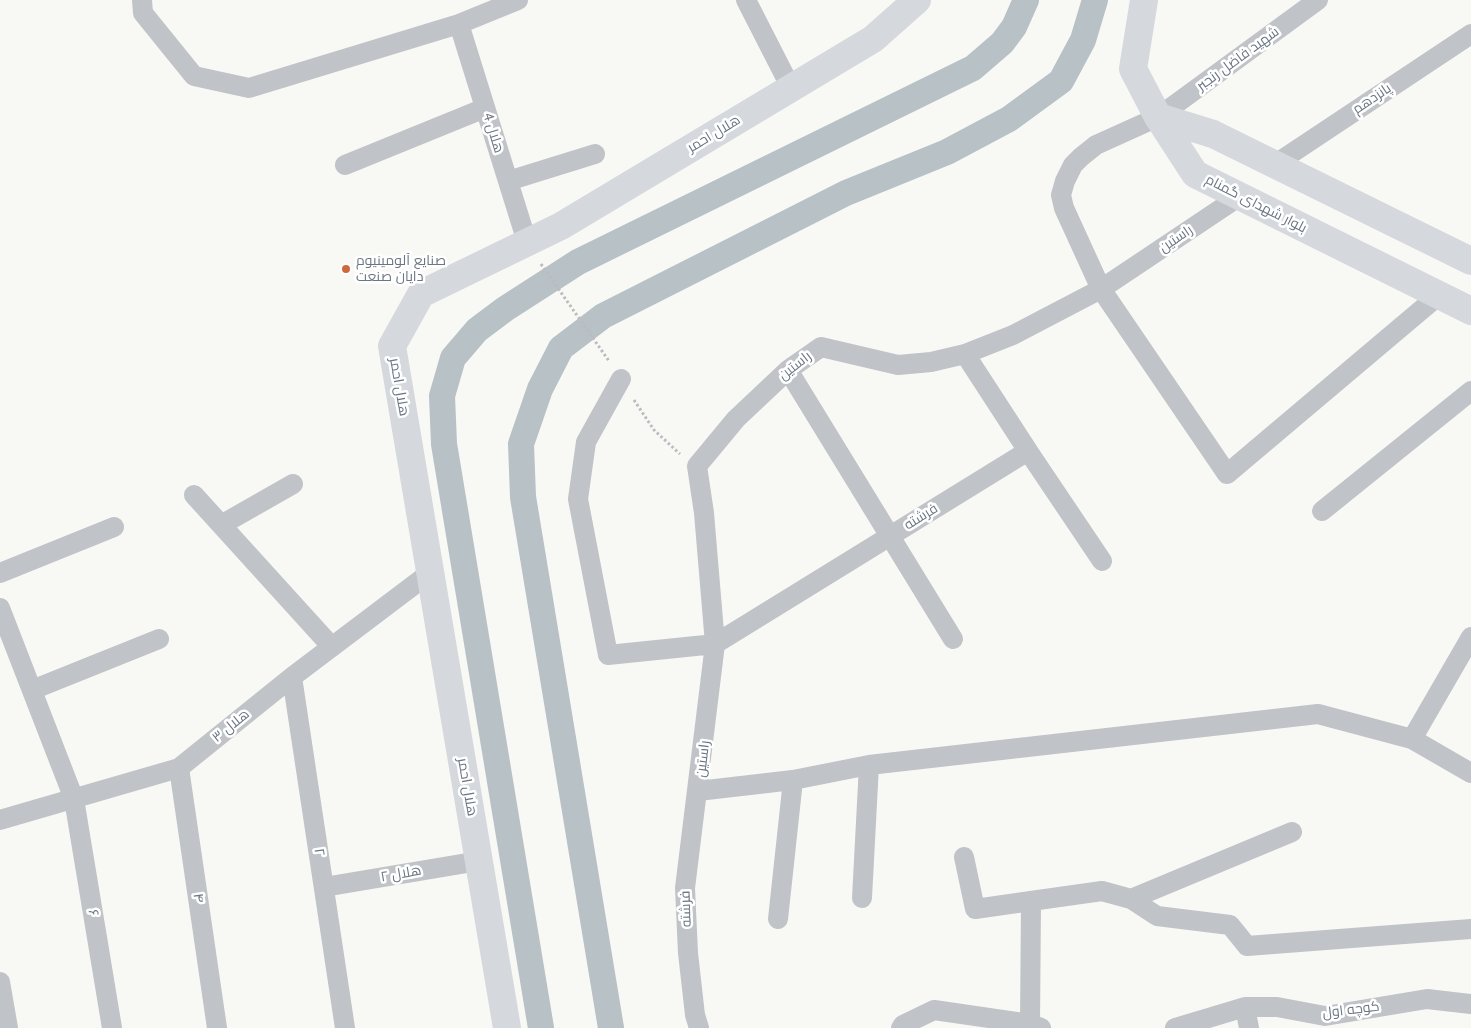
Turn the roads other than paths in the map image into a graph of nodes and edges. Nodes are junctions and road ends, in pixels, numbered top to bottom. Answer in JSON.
{"nodes":[{"id":1,"x":142,"y":0,"type":"edge"},
{"id":2,"x":746,"y":0,"type":"edge"},
{"id":3,"x":917,"y":0,"type":"edge"},
{"id":4,"x":1144,"y":0,"type":"edge"},
{"id":5,"x":1318,"y":0,"type":"edge"},
{"id":6,"x":506,"y":2,"type":"edge"},
{"id":7,"x":460,"y":24,"type":"junction"},
{"id":8,"x":1471,"y":34,"type":"edge"},
{"id":9,"x":791,"y":88,"type":"junction"},
{"id":10,"x":485,"y":108,"type":"junction"},
{"id":11,"x":1158,"y":117,"type":"junction"},
{"id":12,"x":594,"y":154,"type":"dead end"},
{"id":13,"x":344,"y":165,"type":"dead end"},
{"id":14,"x":1274,"y":165,"type":"junction"},
{"id":15,"x":508,"y":181,"type":"junction"},
{"id":16,"x":1240,"y":196,"type":"junction"},
{"id":17,"x":527,"y":242,"type":"junction"},
{"id":18,"x":1471,"y":260,"type":"edge"},
{"id":19,"x":1101,"y":289,"type":"junction"},
{"id":20,"x":1439,"y":296,"type":"junction"},
{"id":21,"x":1471,"y":312,"type":"edge"},
{"id":22,"x":965,"y":354,"type":"junction"},
{"id":23,"x":788,"y":370,"type":"junction"},
{"id":24,"x":620,"y":379,"type":"road end"},
{"id":25,"x":1471,"y":391,"type":"edge"},
{"id":26,"x":1028,"y":451,"type":"junction"},
{"id":27,"x":293,"y":484,"type":"dead end"},
{"id":28,"x":194,"y":495,"type":"dead end"},
{"id":29,"x":1322,"y":511,"type":"dead end"},
{"id":30,"x":221,"y":525,"type":"junction"},
{"id":31,"x":114,"y":527,"type":"dead end"},
{"id":32,"x":891,"y":536,"type":"junction"},
{"id":33,"x":1102,"y":561,"type":"dead end"},
{"id":34,"x":431,"y":572,"type":"junction"},
{"id":35,"x":0,"y":574,"type":"edge"},
{"id":36,"x":0,"y":608,"type":"edge"},
{"id":37,"x":1471,"y":636,"type":"edge"},
{"id":38,"x":159,"y":638,"type":"dead end"},
{"id":39,"x":953,"y":639,"type":"dead end"},
{"id":40,"x":715,"y":644,"type":"junction"},
{"id":41,"x":332,"y":647,"type":"junction"},
{"id":42,"x":292,"y":677,"type":"junction"},
{"id":43,"x":32,"y":690,"type":"junction"},
{"id":44,"x":1412,"y":739,"type":"junction"},
{"id":45,"x":869,"y":765,"type":"junction"},
{"id":46,"x":179,"y":768,"type":"junction"},
{"id":47,"x":1471,"y":772,"type":"edge"},
{"id":48,"x":793,"y":780,"type":"junction"},
{"id":49,"x":698,"y":791,"type":"junction"},
{"id":50,"x":74,"y":799,"type":"junction"},
{"id":51,"x":0,"y":820,"type":"edge"},
{"id":52,"x":1292,"y":832,"type":"dead end"},
{"id":53,"x":964,"y":857,"type":"dead end"},
{"id":54,"x":479,"y":860,"type":"junction"},
{"id":55,"x":324,"y":887,"type":"junction"},
{"id":56,"x":862,"y":898,"type":"dead end"},
{"id":57,"x":1131,"y":899,"type":"junction"},
{"id":58,"x":1031,"y":901,"type":"junction"},
{"id":59,"x":778,"y":919,"type":"dead end"},
{"id":60,"x":1471,"y":929,"type":"edge"},
{"id":61,"x":0,"y":982,"type":"edge"},
{"id":62,"x":1471,"y":1004,"type":"edge"},
{"id":63,"x":1246,"y":1007,"type":"junction"},
{"id":64,"x":1035,"y":1026,"type":"edge"},
{"id":65,"x":8,"y":1028,"type":"edge"},
{"id":66,"x":112,"y":1028,"type":"edge"},
{"id":67,"x":217,"y":1028,"type":"edge"},
{"id":68,"x":345,"y":1028,"type":"edge"},
{"id":69,"x":507,"y":1028,"type":"edge"},
{"id":70,"x":699,"y":1028,"type":"edge"},
{"id":71,"x":901,"y":1028,"type":"edge"},
{"id":72,"x":1175,"y":1028,"type":"edge"},
{"id":73,"x":1249,"y":1028,"type":"edge"}],
"edges":[{"from":1,"to":7,"type":"street"},
{"from":2,"to":9,"type":"street"},
{"from":3,"to":9,"type":"main road","name":"هلال احمر"},
{"from":4,"to":11,"type":"main road","name":"بلوار شهدای گمنام"},
{"from":5,"to":11,"type":"street","name":"شهید فاضل رنجبر"},
{"from":6,"to":7,"type":"street"},
{"from":7,"to":10,"type":"street","name":"هلال 4"},
{"from":8,"to":14,"type":"street","name":"پانزدهم"},
{"from":9,"to":17,"type":"main road","name":"هلال احمر"},
{"from":10,"to":13,"type":"street"},
{"from":10,"to":15,"type":"street","name":"هلال 4"},
{"from":11,"to":14,"type":"main road"},
{"from":11,"to":16,"type":"main road","name":"بلوار شهدای گمنام"},
{"from":11,"to":19,"type":"street","name":"شهید فاضل رنجبر"},
{"from":12,"to":15,"type":"street"},
{"from":14,"to":18,"type":"main road"},
{"from":15,"to":17,"type":"street","name":"هلال 4"},
{"from":16,"to":19,"type":"street","name":"راستین"},
{"from":16,"to":20,"type":"main road","name":"بلوار شهدای گمنام"},
{"from":17,"to":34,"type":"main road","name":"هلال احمر"},
{"from":19,"to":20,"type":"street","name":"شهید فاضل رنجبر"},
{"from":19,"to":22,"type":"street","name":"راستین"},
{"from":20,"to":21,"type":"main road","name":"بلوار شهدای گمنام"},
{"from":22,"to":23,"type":"street","name":"راستین"},
{"from":22,"to":26,"type":"street"},
{"from":23,"to":32,"type":"street"},
{"from":23,"to":40,"type":"street","name":"راستین"},
{"from":24,"to":40,"type":"street"},
{"from":25,"to":29,"type":"street"},
{"from":26,"to":32,"type":"street","name":"فرشته"},
{"from":26,"to":33,"type":"street"},
{"from":27,"to":30,"type":"street"},
{"from":28,"to":30,"type":"street"},
{"from":30,"to":41,"type":"street"},
{"from":31,"to":35,"type":"street"},
{"from":32,"to":39,"type":"street"},
{"from":32,"to":40,"type":"street","name":"فرشته"},
{"from":34,"to":41,"type":"street","name":"هلال ۳"},
{"from":34,"to":54,"type":"main road","name":"هلال احمر"},
{"from":36,"to":43,"type":"street","name":"۶"},
{"from":37,"to":44,"type":"street"},
{"from":38,"to":43,"type":"street"},
{"from":40,"to":49,"type":"street","name":"راستین"},
{"from":41,"to":42,"type":"street","name":"هلال ۳"},
{"from":42,"to":46,"type":"street","name":"هلال ۳"},
{"from":42,"to":55,"type":"street","name":"۲"},
{"from":43,"to":50,"type":"street","name":"۶"},
{"from":44,"to":45,"type":"street"},
{"from":44,"to":47,"type":"street"},
{"from":45,"to":48,"type":"street"},
{"from":45,"to":56,"type":"street"},
{"from":46,"to":50,"type":"street","name":"هلال ۳"},
{"from":46,"to":67,"type":"street","name":"۴"},
{"from":48,"to":49,"type":"street"},
{"from":48,"to":59,"type":"street"},
{"from":49,"to":70,"type":"street","name":"فرشته"},
{"from":50,"to":51,"type":"street","name":"هلال ۳"},
{"from":50,"to":66,"type":"street","name":"۶"},
{"from":52,"to":57,"type":"street"},
{"from":53,"to":58,"type":"street"},
{"from":54,"to":55,"type":"street","name":"هلال ۲"},
{"from":54,"to":69,"type":"main road","name":"هلال احمر"},
{"from":55,"to":68,"type":"street","name":"۲"},
{"from":57,"to":58,"type":"street"},
{"from":57,"to":60,"type":"street"},
{"from":58,"to":64,"type":"street"},
{"from":61,"to":65,"type":"street"},
{"from":62,"to":63,"type":"street","name":"کوچه اول"},
{"from":63,"to":72,"type":"street","name":"کوچه اول"},
{"from":63,"to":73,"type":"street"},
{"from":64,"to":71,"type":"street"}]}
